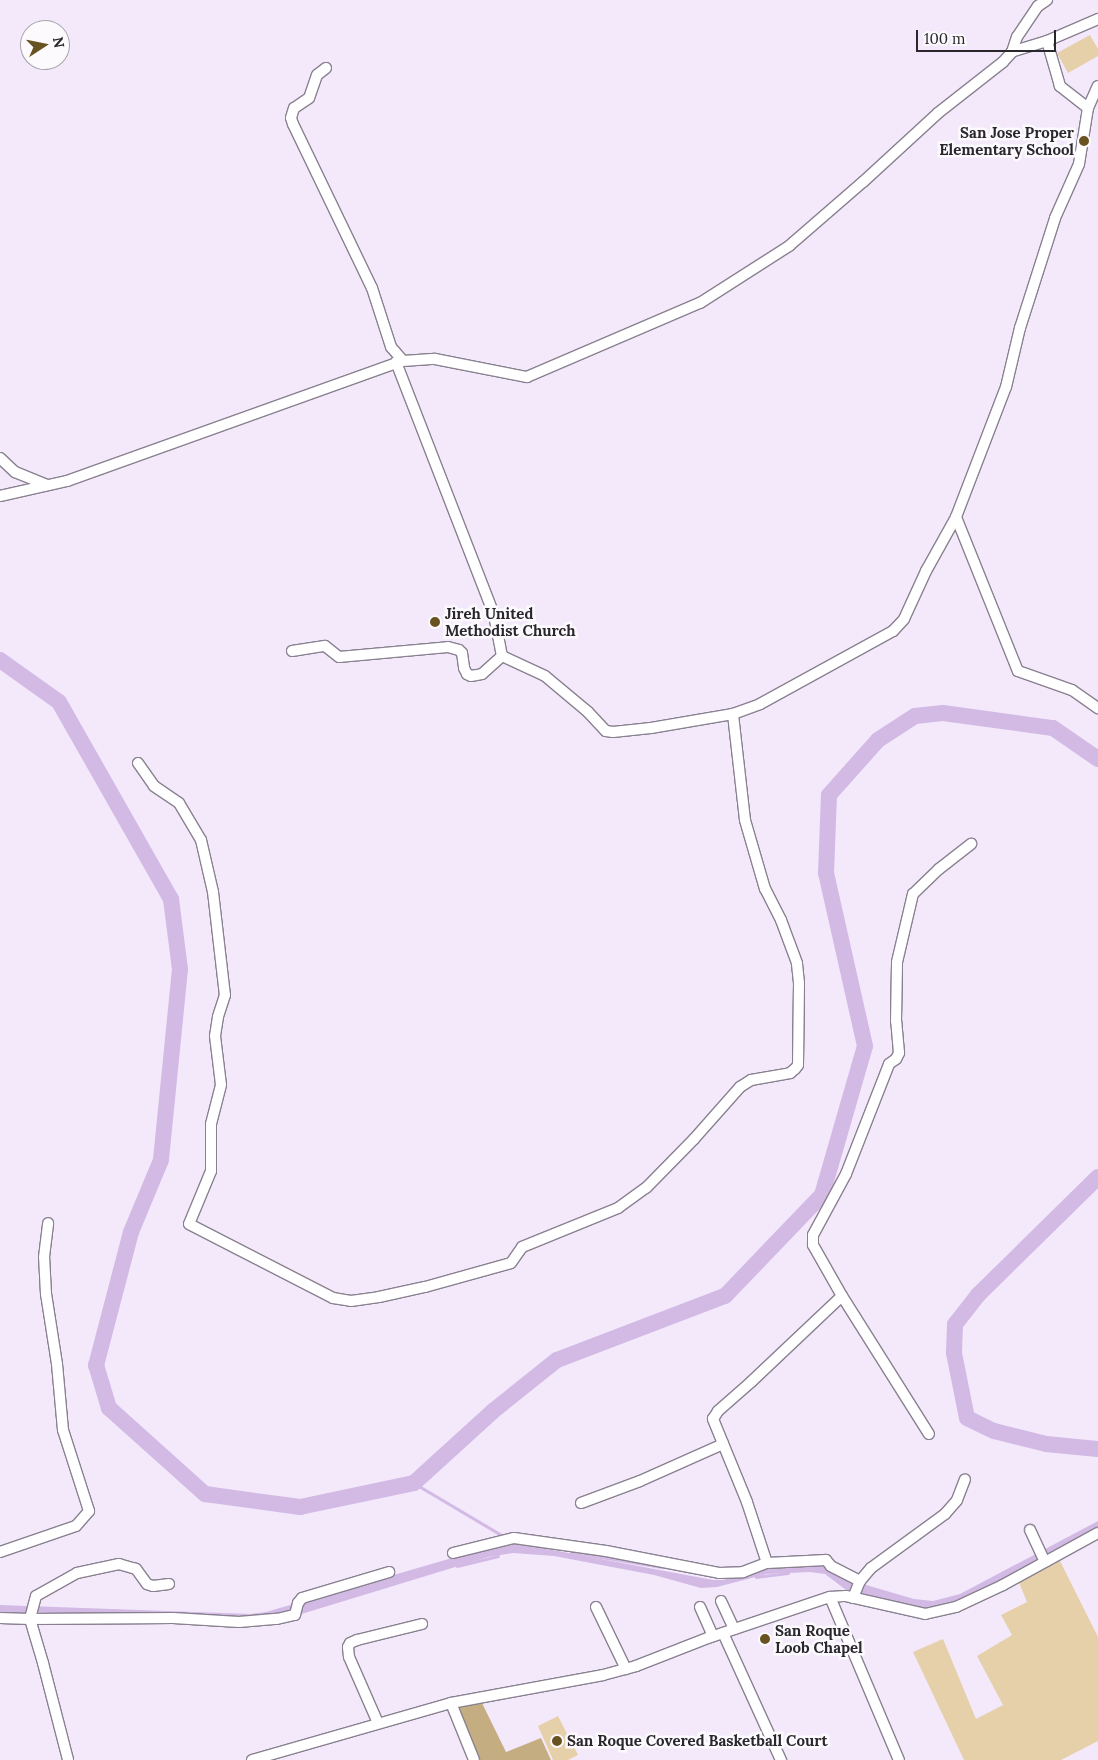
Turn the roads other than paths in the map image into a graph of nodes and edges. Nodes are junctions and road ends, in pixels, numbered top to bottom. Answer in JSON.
{"nodes":[{"id":1,"x":1040,"y":2,"type":"edge"},
{"id":2,"x":1098,"y":19,"type":"edge"},
{"id":3,"x":1047,"y":41,"type":"junction"},
{"id":4,"x":1012,"y":52,"type":"junction"},
{"id":5,"x":326,"y":68,"type":"dead end"},
{"id":6,"x":1098,"y":86,"type":"edge"},
{"id":7,"x":1088,"y":108,"type":"junction"},
{"id":8,"x":400,"y":361,"type":"junction"},
{"id":9,"x":0,"y":458,"type":"edge"},
{"id":10,"x":47,"y":485,"type":"junction"},
{"id":11,"x":0,"y":496,"type":"edge"},
{"id":12,"x":956,"y":517,"type":"junction"},
{"id":13,"x":292,"y":651,"type":"dead end"},
{"id":14,"x":502,"y":656,"type":"junction"},
{"id":15,"x":1098,"y":708,"type":"edge"},
{"id":16,"x":733,"y":714,"type":"junction"},
{"id":17,"x":138,"y":763,"type":"dead end"},
{"id":18,"x":971,"y":844,"type":"dead end"},
{"id":19,"x":48,"y":1223,"type":"dead end"},
{"id":20,"x":842,"y":1296,"type":"junction"},
{"id":21,"x":929,"y":1434,"type":"dead end"},
{"id":22,"x":723,"y":1444,"type":"junction"},
{"id":23,"x":965,"y":1479,"type":"dead end"},
{"id":24,"x":581,"y":1503,"type":"dead end"},
{"id":25,"x":1030,"y":1530,"type":"dead end"},
{"id":26,"x":1098,"y":1533,"type":"edge"},
{"id":27,"x":0,"y":1552,"type":"edge"},
{"id":28,"x":453,"y":1553,"type":"dead end"},
{"id":29,"x":1042,"y":1557,"type":"junction"},
{"id":30,"x":767,"y":1563,"type":"junction"},
{"id":31,"x":389,"y":1572,"type":"dead end"},
{"id":32,"x":860,"y":1581,"type":"junction"},
{"id":33,"x":169,"y":1584,"type":"dead end"},
{"id":34,"x":854,"y":1596,"type":"junction"},
{"id":35,"x":830,"y":1597,"type":"junction"},
{"id":36,"x":721,"y":1601,"type":"dead end"},
{"id":37,"x":596,"y":1607,"type":"dead end"},
{"id":38,"x":700,"y":1607,"type":"dead end"},
{"id":39,"x":31,"y":1613,"type":"junction"},
{"id":40,"x":0,"y":1618,"type":"edge"},
{"id":41,"x":422,"y":1624,"type":"dead end"},
{"id":42,"x":734,"y":1629,"type":"junction"},
{"id":43,"x":718,"y":1635,"type":"junction"},
{"id":44,"x":626,"y":1668,"type":"junction"},
{"id":45,"x":451,"y":1703,"type":"junction"},
{"id":46,"x":378,"y":1723,"type":"junction"},
{"id":47,"x":68,"y":1760,"type":"edge"},
{"id":48,"x":252,"y":1760,"type":"edge"},
{"id":49,"x":474,"y":1760,"type":"edge"},
{"id":50,"x":781,"y":1760,"type":"edge"},
{"id":51,"x":899,"y":1760,"type":"edge"}],
"edges":[{"from":1,"to":4,"type":"street"},
{"from":2,"to":3,"type":"street"},
{"from":3,"to":4,"type":"street"},
{"from":3,"to":7,"type":"street"},
{"from":4,"to":8,"type":"street"},
{"from":5,"to":8,"type":"street"},
{"from":6,"to":7,"type":"street"},
{"from":7,"to":12,"type":"street"},
{"from":8,"to":10,"type":"street"},
{"from":8,"to":14,"type":"street"},
{"from":9,"to":10,"type":"street"},
{"from":10,"to":11,"type":"street"},
{"from":12,"to":15,"type":"street"},
{"from":12,"to":16,"type":"street"},
{"from":13,"to":14,"type":"street"},
{"from":14,"to":16,"type":"street"},
{"from":16,"to":17,"type":"street"},
{"from":18,"to":20,"type":"street"},
{"from":19,"to":27,"type":"street"},
{"from":20,"to":21,"type":"street"},
{"from":20,"to":22,"type":"street"},
{"from":22,"to":24,"type":"street"},
{"from":22,"to":30,"type":"street"},
{"from":23,"to":32,"type":"street"},
{"from":25,"to":29,"type":"street"},
{"from":26,"to":29,"type":"street"},
{"from":28,"to":30,"type":"street"},
{"from":29,"to":34,"type":"street"},
{"from":30,"to":32,"type":"street"},
{"from":31,"to":39,"type":"street"},
{"from":32,"to":34,"type":"street"},
{"from":33,"to":39,"type":"street"},
{"from":34,"to":35,"type":"street"},
{"from":35,"to":42,"type":"street"},
{"from":35,"to":51,"type":"street"},
{"from":36,"to":42,"type":"street"},
{"from":37,"to":44,"type":"street"},
{"from":38,"to":43,"type":"street"},
{"from":39,"to":40,"type":"street"},
{"from":39,"to":47,"type":"street"},
{"from":41,"to":46,"type":"street"},
{"from":42,"to":43,"type":"street"},
{"from":43,"to":44,"type":"street"},
{"from":43,"to":50,"type":"street"},
{"from":44,"to":45,"type":"street"},
{"from":45,"to":46,"type":"street"},
{"from":45,"to":49,"type":"street"},
{"from":46,"to":48,"type":"street"}]}
